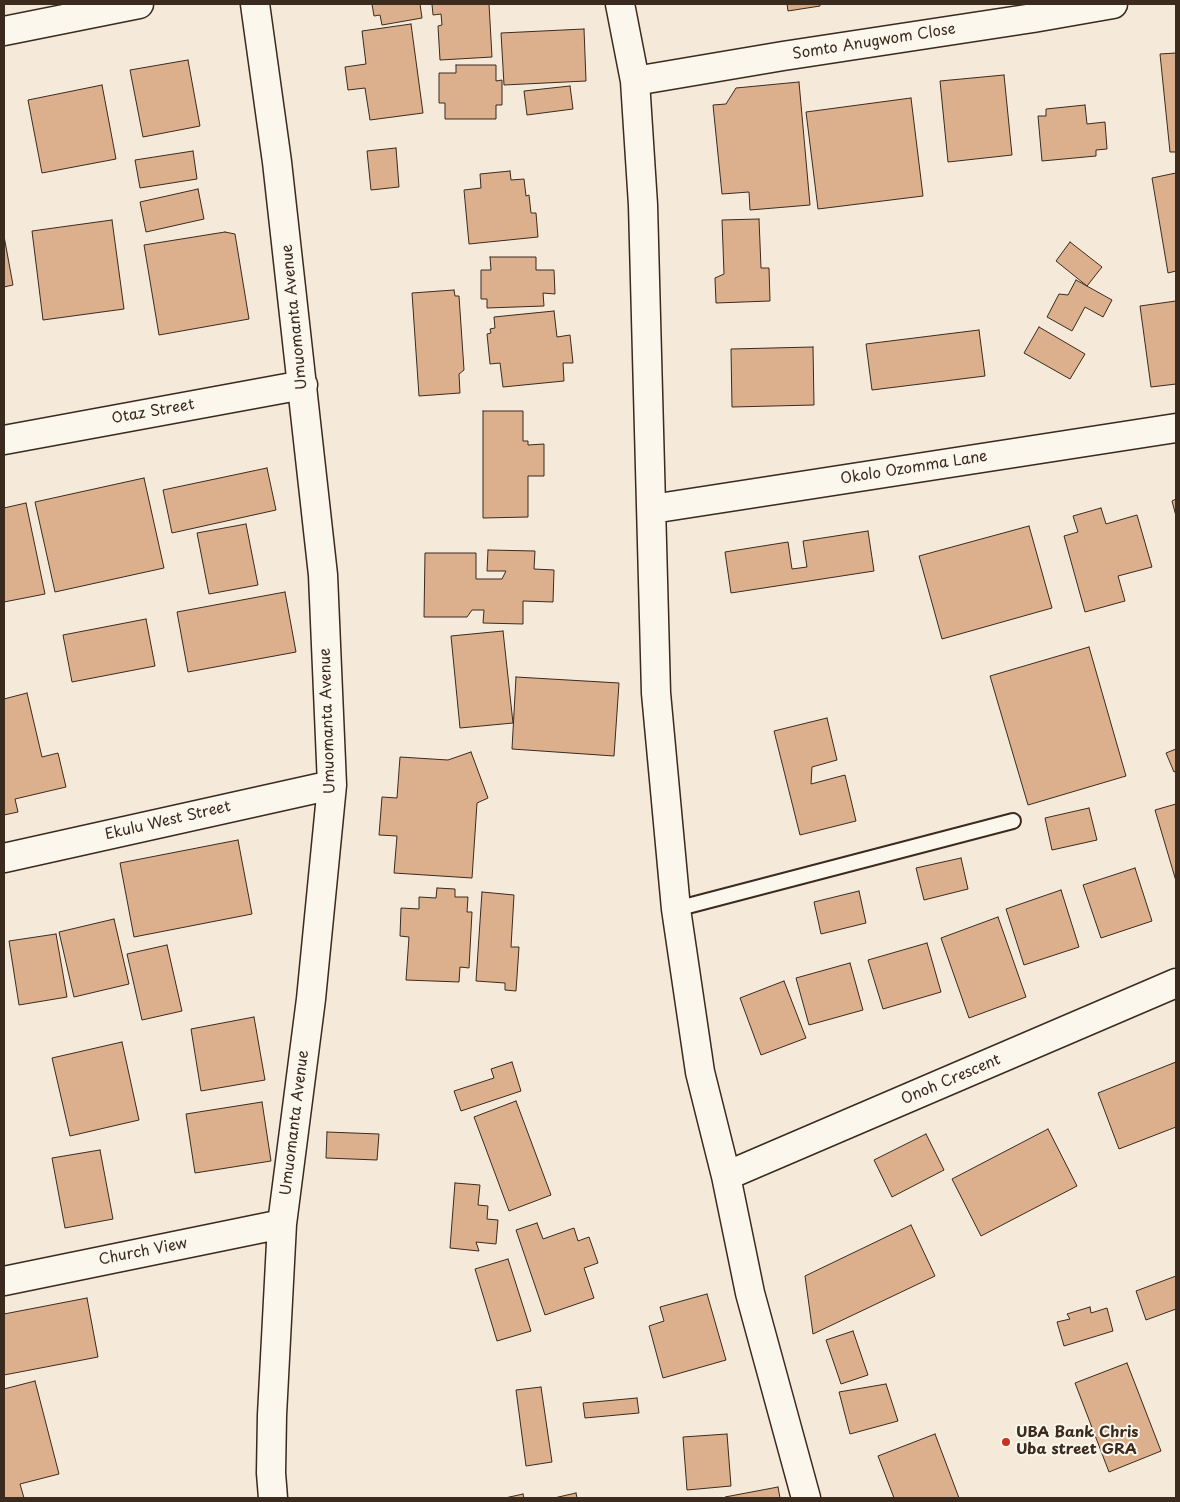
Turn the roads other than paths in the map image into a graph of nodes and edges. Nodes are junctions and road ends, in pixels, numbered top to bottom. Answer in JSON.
{"nodes":[{"id":1,"x":139,"y":4,"type":"edge"},
{"id":2,"x":255,"y":4,"type":"edge"},
{"id":3,"x":620,"y":4,"type":"edge"},
{"id":4,"x":1108,"y":4,"type":"edge"},
{"id":5,"x":4,"y":31,"type":"edge"},
{"id":6,"x":635,"y":81,"type":"junction"},
{"id":7,"x":303,"y":385,"type":"junction"},
{"id":8,"x":1176,"y":428,"type":"edge"},
{"id":9,"x":4,"y":440,"type":"edge"},
{"id":10,"x":652,"y":509,"type":"junction"},
{"id":11,"x":332,"y":785,"type":"junction"},
{"id":12,"x":1013,"y":821,"type":"dead end"},
{"id":13,"x":4,"y":858,"type":"edge"},
{"id":14,"x":676,"y":909,"type":"junction"},
{"id":15,"x":1176,"y":983,"type":"edge"},
{"id":16,"x":726,"y":1176,"type":"junction"},
{"id":17,"x":282,"y":1224,"type":"junction"},
{"id":18,"x":4,"y":1281,"type":"edge"},
{"id":19,"x":273,"y":1498,"type":"edge"},
{"id":20,"x":806,"y":1498,"type":"edge"}],
"edges":[{"from":1,"to":5,"type":"street"},
{"from":2,"to":7,"type":"street","name":"Umuomanta Avenue"},
{"from":3,"to":6,"type":"street"},
{"from":4,"to":6,"type":"street","name":"Somto Anugwom Close"},
{"from":6,"to":10,"type":"street"},
{"from":7,"to":9,"type":"street","name":"Otaz Street"},
{"from":7,"to":11,"type":"street","name":"Umuomanta Avenue"},
{"from":8,"to":10,"type":"street","name":"Okolo Ozomma Lane"},
{"from":10,"to":14,"type":"street"},
{"from":11,"to":13,"type":"street","name":"Ekulu West Street"},
{"from":11,"to":17,"type":"street","name":"Umuomanta Avenue"},
{"from":12,"to":14,"type":"lane"},
{"from":14,"to":16,"type":"street"},
{"from":15,"to":16,"type":"street","name":"Onoh Crescent"},
{"from":16,"to":20,"type":"street"},
{"from":17,"to":18,"type":"street","name":"Church View"},
{"from":17,"to":19,"type":"street","name":"Umuomanta Avenue"}]}
